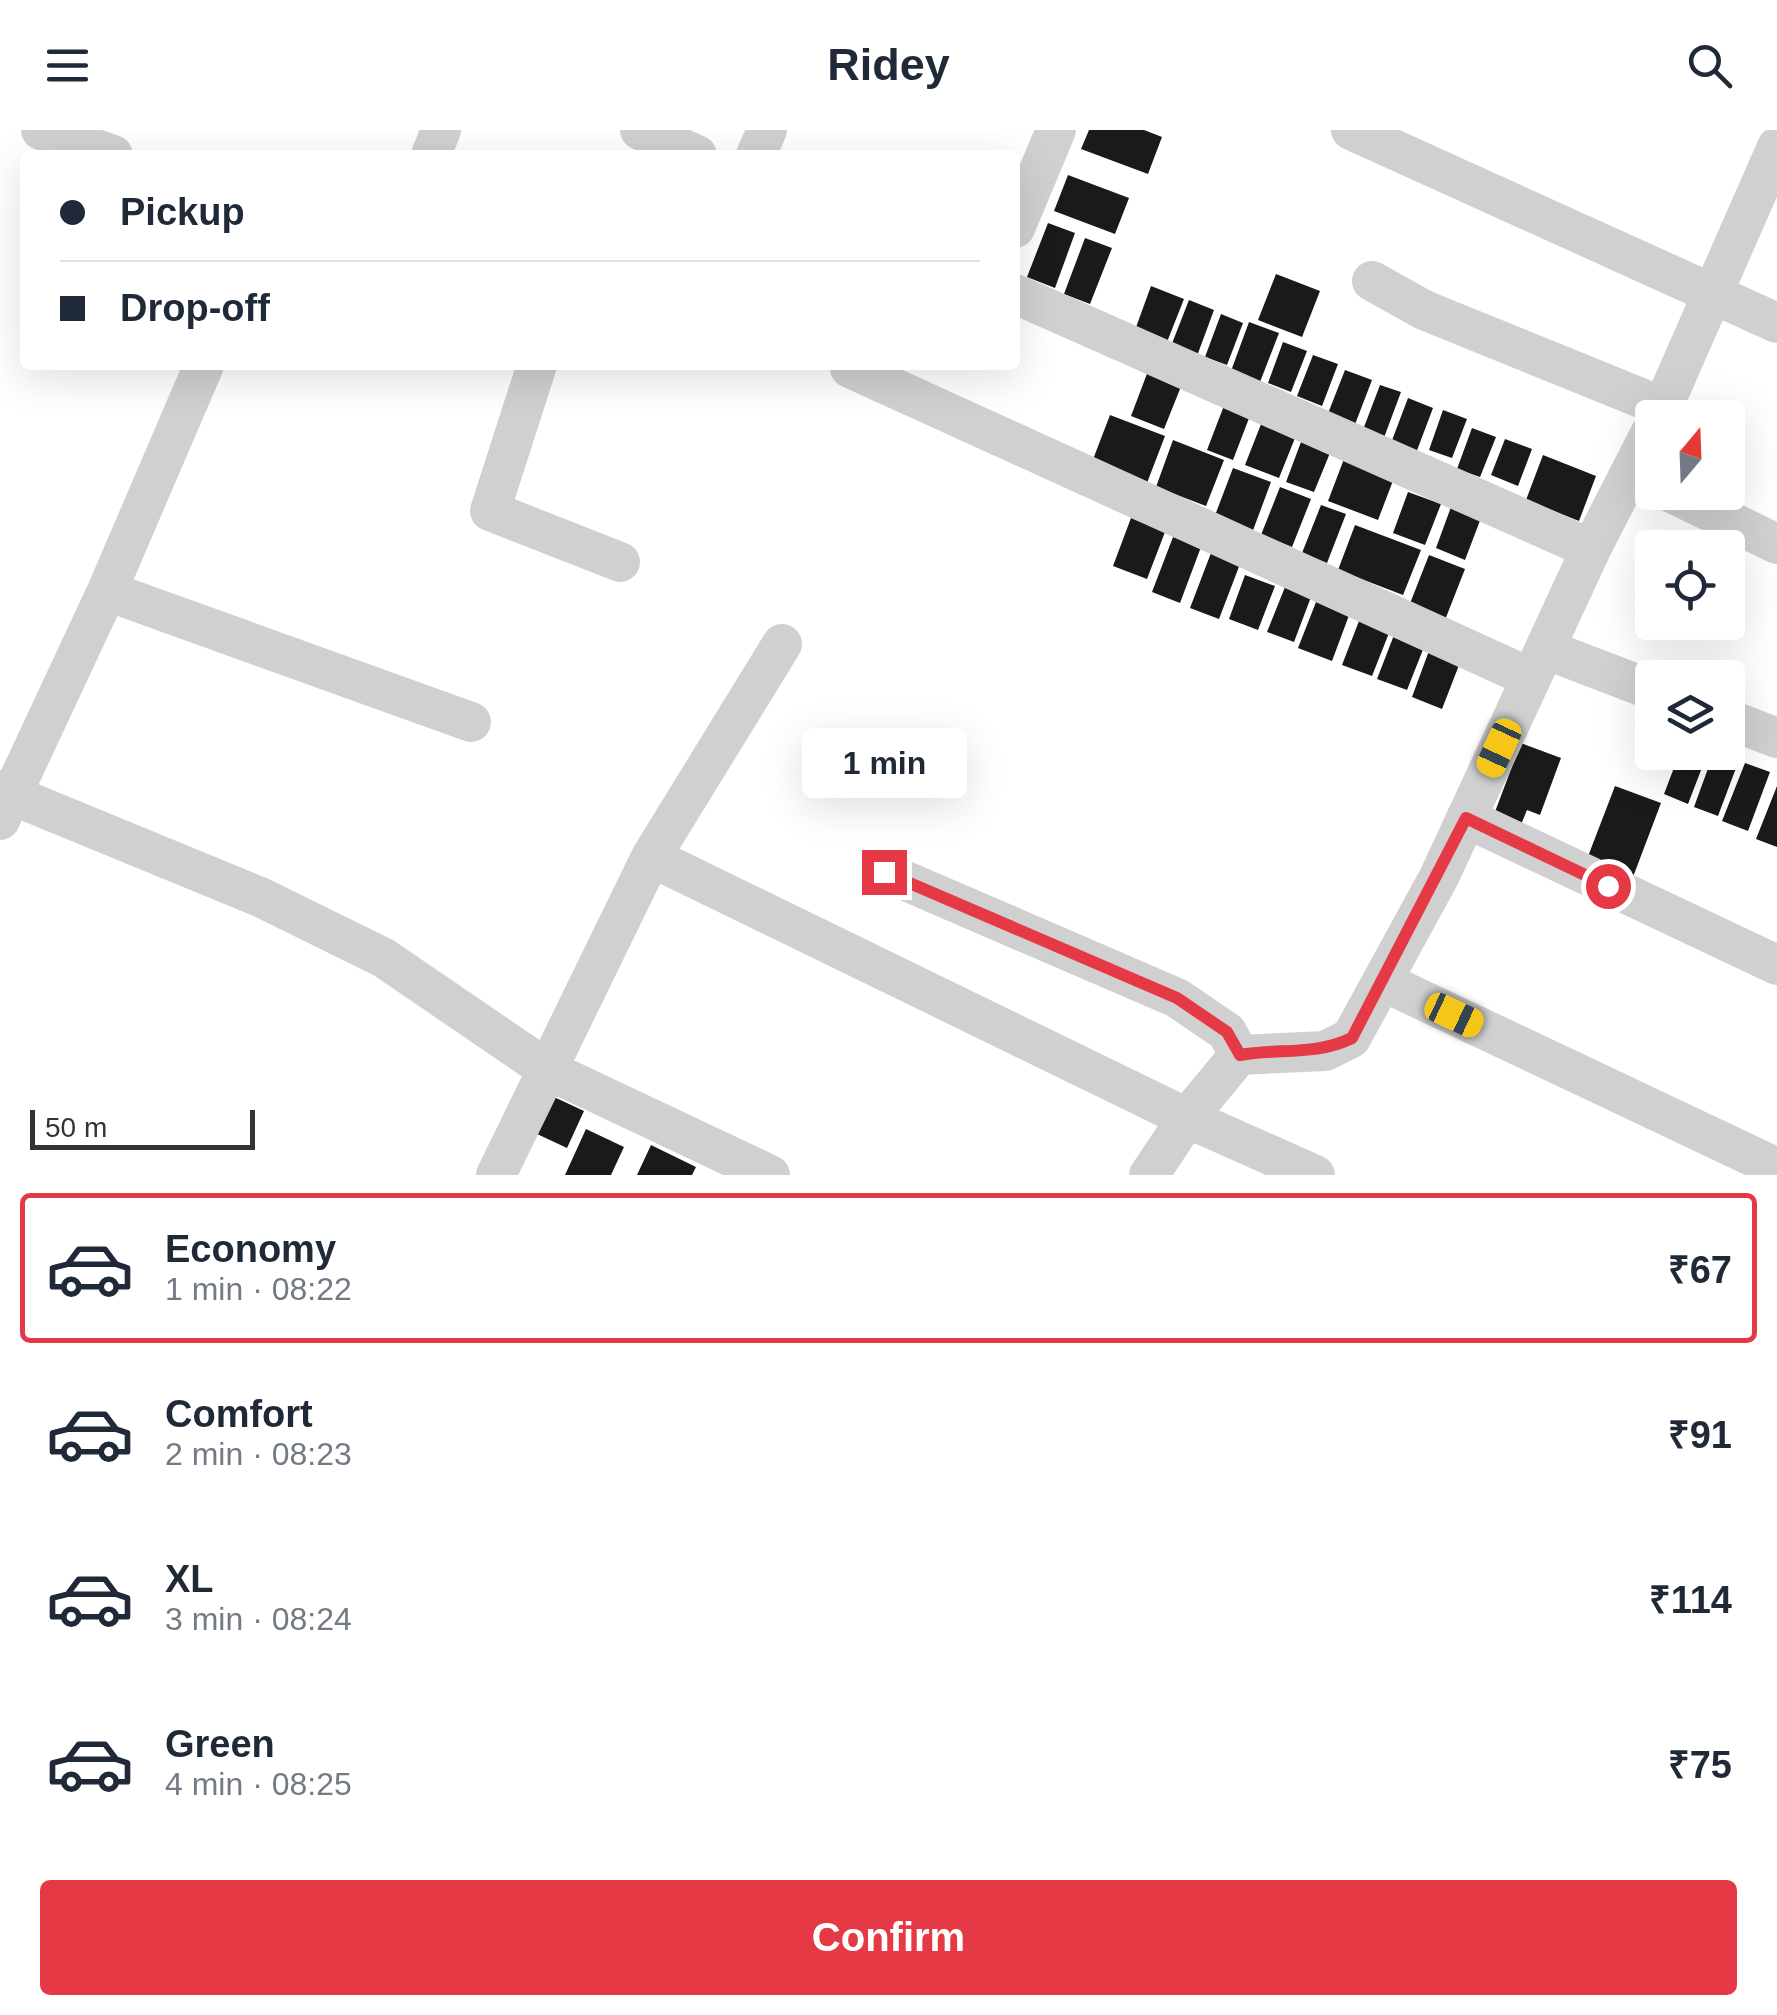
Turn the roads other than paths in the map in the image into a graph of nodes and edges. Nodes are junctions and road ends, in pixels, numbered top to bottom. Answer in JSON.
{"nodes":[{"id":1,"x":41,"y":130,"type":"edge"},
{"id":2,"x":640,"y":130,"type":"edge"},
{"id":3,"x":1056,"y":130,"type":"edge"},
{"id":4,"x":1351,"y":130,"type":"edge"},
{"id":5,"x":1777,"y":148,"type":"edge"},
{"id":6,"x":99,"y":150,"type":"edge"},
{"id":7,"x":685,"y":150,"type":"edge"},
{"id":8,"x":1020,"y":216,"type":"edge"},
{"id":9,"x":1372,"y":281,"type":"dead end"},
{"id":10,"x":1713,"y":294,"type":"junction"},
{"id":11,"x":1020,"y":296,"type":"edge"},
{"id":12,"x":1777,"y":324,"type":"edge"},
{"id":13,"x":202,"y":370,"type":"edge"},
{"id":14,"x":534,"y":370,"type":"edge"},
{"id":15,"x":855,"y":370,"type":"edge"},
{"id":16,"x":1666,"y":400,"type":"edge"},
{"id":17,"x":1635,"y":407,"type":"edge"},
{"id":18,"x":1635,"y":491,"type":"edge"},
{"id":19,"x":1707,"y":510,"type":"edge"},
{"id":20,"x":1777,"y":544,"type":"edge"},
{"id":21,"x":1591,"y":549,"type":"junction"},
{"id":22,"x":620,"y":562,"type":"dead end"},
{"id":23,"x":107,"y":591,"type":"junction"},
{"id":24,"x":782,"y":644,"type":"dead end"},
{"id":25,"x":1538,"y":664,"type":"junction"},
{"id":26,"x":1635,"y":686,"type":"edge"},
{"id":27,"x":471,"y":722,"type":"dead end"},
{"id":28,"x":1745,"y":726,"type":"edge"},
{"id":29,"x":1777,"y":738,"type":"edge"},
{"id":30,"x":4,"y":801,"type":"edge"},
{"id":31,"x":1466,"y":818,"type":"junction"},
{"id":32,"x":651,"y":856,"type":"junction"},
{"id":33,"x":884,"y":872,"type":"dead end"},
{"id":34,"x":1777,"y":965,"type":"edge"},
{"id":35,"x":1382,"y":981,"type":"junction"},
{"id":36,"x":1240,"y":1055,"type":"junction"},
{"id":37,"x":548,"y":1070,"type":"junction"},
{"id":38,"x":1187,"y":1118,"type":"junction"},
{"id":39,"x":1777,"y":1168,"type":"edge"},
{"id":40,"x":496,"y":1175,"type":"edge"},
{"id":41,"x":770,"y":1175,"type":"edge"},
{"id":42,"x":1150,"y":1175,"type":"edge"},
{"id":43,"x":1315,"y":1175,"type":"edge"}],
"edges":[{"from":1,"to":6,"type":"street"},
{"from":2,"to":7,"type":"street"},
{"from":3,"to":8,"type":"street"},
{"from":4,"to":10,"type":"street"},
{"from":5,"to":10,"type":"street"},
{"from":9,"to":17,"type":"street"},
{"from":10,"to":12,"type":"street"},
{"from":10,"to":16,"type":"street"},
{"from":11,"to":21,"type":"street"},
{"from":13,"to":23,"type":"street"},
{"from":14,"to":22,"type":"street"},
{"from":15,"to":25,"type":"street"},
{"from":18,"to":21,"type":"street"},
{"from":19,"to":20,"type":"street"},
{"from":21,"to":25,"type":"street"},
{"from":23,"to":27,"type":"street"},
{"from":23,"to":30,"type":"street"},
{"from":24,"to":32,"type":"street"},
{"from":25,"to":26,"type":"street"},
{"from":25,"to":31,"type":"street"},
{"from":28,"to":29,"type":"street"},
{"from":30,"to":37,"type":"street"},
{"from":31,"to":34,"type":"street"},
{"from":31,"to":35,"type":"street"},
{"from":32,"to":37,"type":"street"},
{"from":32,"to":38,"type":"street"},
{"from":33,"to":36,"type":"street"},
{"from":35,"to":36,"type":"street"},
{"from":35,"to":39,"type":"street"},
{"from":36,"to":38,"type":"street"},
{"from":37,"to":40,"type":"street"},
{"from":37,"to":41,"type":"street"},
{"from":38,"to":42,"type":"street"},
{"from":38,"to":43,"type":"street"}]}
